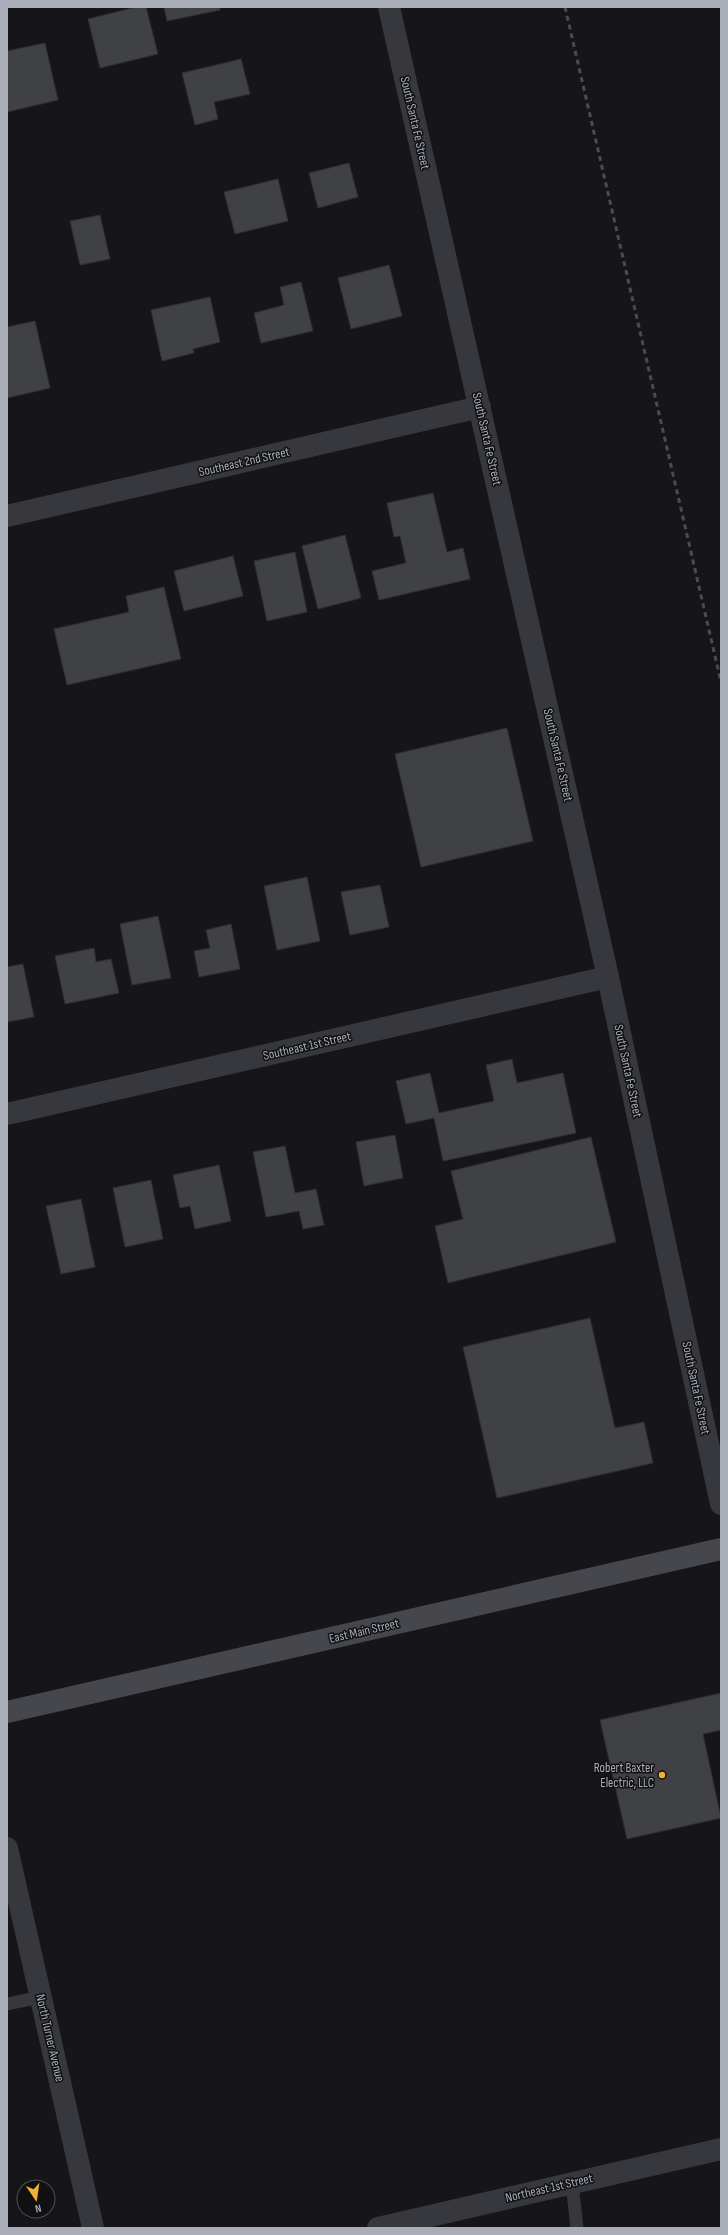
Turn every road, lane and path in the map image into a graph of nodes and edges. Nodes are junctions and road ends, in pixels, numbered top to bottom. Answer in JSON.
{"nodes":[{"id":1,"x":388,"y":7,"type":"edge"},
{"id":2,"x":480,"y":408,"type":"junction"},
{"id":3,"x":7,"y":516,"type":"edge"},
{"id":4,"x":608,"y":977,"type":"junction"},
{"id":5,"x":7,"y":1114,"type":"edge"},
{"id":6,"x":721,"y":1504,"type":"edge"},
{"id":7,"x":721,"y":1549,"type":"edge"},
{"id":8,"x":7,"y":1712,"type":"edge"},
{"id":9,"x":7,"y":1848,"type":"edge"},
{"id":10,"x":41,"y":1997,"type":"junction"},
{"id":11,"x":7,"y":2004,"type":"edge"},
{"id":12,"x":721,"y":2149,"type":"edge"},
{"id":13,"x":572,"y":2183,"type":"junction"},
{"id":14,"x":94,"y":2228,"type":"edge"},
{"id":15,"x":378,"y":2228,"type":"edge"},
{"id":16,"x":577,"y":2228,"type":"edge"}],
"edges":[{"from":1,"to":2,"type":"street","name":"South Santa Fe Street"},
{"from":2,"to":3,"type":"street","name":"Southeast 2nd Street"},
{"from":2,"to":4,"type":"street","name":"South Santa Fe Street"},
{"from":4,"to":5,"type":"street","name":"Southeast 1st Street"},
{"from":4,"to":6,"type":"street","name":"South Santa Fe Street"},
{"from":7,"to":8,"type":"main road","name":"East Main Street"},
{"from":9,"to":10,"type":"street","name":"North Turner Avenue"},
{"from":10,"to":11,"type":"lane"},
{"from":10,"to":14,"type":"street","name":"North Turner Avenue"},
{"from":12,"to":13,"type":"street","name":"Northeast 1st Street"},
{"from":13,"to":15,"type":"street","name":"Northeast 1st Street"},
{"from":13,"to":16,"type":"lane"}]}
